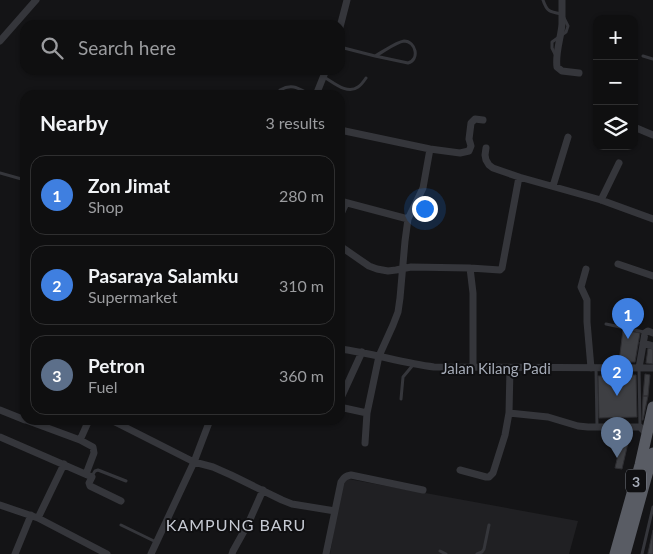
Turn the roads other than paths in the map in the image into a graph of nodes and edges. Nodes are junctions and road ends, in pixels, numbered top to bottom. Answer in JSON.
{"nodes":[{"id":1,"x":36,"y":0,"type":"edge"},
{"id":2,"x":347,"y":0,"type":"edge"},
{"id":3,"x":543,"y":0,"type":"edge"},
{"id":4,"x":562,"y":0,"type":"edge"},
{"id":5,"x":562,"y":14,"type":"junction"},
{"id":6,"x":342,"y":20,"type":"edge"},
{"id":7,"x":0,"y":41,"type":"edge"},
{"id":8,"x":345,"y":47,"type":"edge"},
{"id":9,"x":376,"y":56,"type":"junction"},
{"id":10,"x":643,"y":56,"type":"dead end"},
{"id":11,"x":653,"y":59,"type":"edge"},
{"id":12,"x":578,"y":73,"type":"dead end"},
{"id":13,"x":324,"y":75,"type":"edge"},
{"id":14,"x":328,"y":75,"type":"edge"},
{"id":15,"x":366,"y":78,"type":"dead end"},
{"id":16,"x":280,"y":90,"type":"dead end"},
{"id":17,"x":300,"y":90,"type":"edge"},
{"id":18,"x":318,"y":90,"type":"edge"},
{"id":19,"x":483,"y":120,"type":"dead end"},
{"id":20,"x":638,"y":129,"type":"edge"},
{"id":21,"x":345,"y":131,"type":"edge"},
{"id":22,"x":653,"y":136,"type":"edge"},
{"id":23,"x":568,"y":137,"type":"dead end"},
{"id":24,"x":486,"y":148,"type":"dead end"},
{"id":25,"x":430,"y":149,"type":"junction"},
{"id":26,"x":619,"y":163,"type":"dead end"},
{"id":27,"x":0,"y":173,"type":"edge"},
{"id":28,"x":519,"y":177,"type":"junction"},
{"id":29,"x":20,"y":179,"type":"edge"},
{"id":30,"x":553,"y":186,"type":"junction"},
{"id":31,"x":602,"y":200,"type":"junction"},
{"id":32,"x":345,"y":203,"type":"edge"},
{"id":33,"x":408,"y":219,"type":"junction"},
{"id":34,"x":653,"y":219,"type":"edge"},
{"id":35,"x":345,"y":249,"type":"edge"},
{"id":36,"x":618,"y":264,"type":"dead end"},
{"id":37,"x":403,"y":268,"type":"junction"},
{"id":38,"x":470,"y":268,"type":"junction"},
{"id":39,"x":586,"y":269,"type":"dead end"},
{"id":40,"x":653,"y":276,"type":"edge"},
{"id":41,"x":606,"y":324,"type":"dead end"},
{"id":42,"x":645,"y":332,"type":"junction"},
{"id":43,"x":653,"y":332,"type":"edge"},
{"id":44,"x":643,"y":343,"type":"junction"},
{"id":45,"x":653,"y":346,"type":"edge"},
{"id":46,"x":345,"y":350,"type":"edge"},
{"id":47,"x":362,"y":352,"type":"junction"},
{"id":48,"x":379,"y":356,"type":"junction"},
{"id":49,"x":414,"y":364,"type":"junction"},
{"id":50,"x":473,"y":368,"type":"junction"},
{"id":51,"x":510,"y":368,"type":"junction"},
{"id":52,"x":593,"y":368,"type":"junction"},
{"id":53,"x":639,"y":368,"type":"junction"},
{"id":54,"x":653,"y":368,"type":"edge"},
{"id":55,"x":345,"y":389,"type":"edge"},
{"id":56,"x":401,"y":399,"type":"dead end"},
{"id":57,"x":653,"y":407,"type":"edge"},
{"id":58,"x":345,"y":408,"type":"edge"},
{"id":59,"x":0,"y":410,"type":"edge"},
{"id":60,"x":367,"y":413,"type":"junction"},
{"id":61,"x":509,"y":413,"type":"junction"},
{"id":62,"x":20,"y":418,"type":"edge"},
{"id":63,"x":39,"y":425,"type":"edge"},
{"id":64,"x":87,"y":425,"type":"edge"},
{"id":65,"x":121,"y":425,"type":"edge"},
{"id":66,"x":208,"y":425,"type":"edge"},
{"id":67,"x":597,"y":427,"type":"junction"},
{"id":68,"x":643,"y":431,"type":"junction"},
{"id":69,"x":0,"y":437,"type":"edge"},
{"id":70,"x":80,"y":440,"type":"junction"},
{"id":71,"x":365,"y":443,"type":"dead end"},
{"id":72,"x":653,"y":453,"type":"edge"},
{"id":73,"x":194,"y":462,"type":"junction"},
{"id":74,"x":64,"y":464,"type":"junction"},
{"id":75,"x":651,"y":468,"type":"edge"},
{"id":76,"x":460,"y":470,"type":"dead end"},
{"id":77,"x":89,"y":475,"type":"junction"},
{"id":78,"x":126,"y":481,"type":"dead end"},
{"id":79,"x":264,"y":490,"type":"junction"},
{"id":80,"x":423,"y":490,"type":"dead end"},
{"id":81,"x":121,"y":501,"type":"dead end"},
{"id":82,"x":0,"y":505,"type":"edge"},
{"id":83,"x":653,"y":507,"type":"edge"},
{"id":84,"x":335,"y":510,"type":"junction"},
{"id":85,"x":34,"y":516,"type":"junction"},
{"id":86,"x":121,"y":525,"type":"dead end"},
{"id":87,"x":489,"y":525,"type":"dead end"},
{"id":88,"x":157,"y":543,"type":"junction"},
{"id":89,"x":440,"y":551,"type":"dead end"},
{"id":90,"x":15,"y":554,"type":"edge"},
{"id":91,"x":108,"y":554,"type":"edge"},
{"id":92,"x":151,"y":554,"type":"edge"},
{"id":93,"x":232,"y":554,"type":"edge"},
{"id":94,"x":326,"y":554,"type":"edge"},
{"id":95,"x":446,"y":554,"type":"edge"},
{"id":96,"x":477,"y":554,"type":"edge"},
{"id":97,"x":615,"y":554,"type":"edge"},
{"id":98,"x":625,"y":554,"type":"edge"},
{"id":99,"x":642,"y":554,"type":"edge"}],
"edges":[{"from":1,"to":7,"type":"street"},
{"from":2,"to":6,"type":"street"},
{"from":3,"to":5,"type":"lane"},
{"from":4,"to":5,"type":"street"},
{"from":5,"to":12,"type":"street"},
{"from":8,"to":9,"type":"lane"},
{"from":9,"to":9,"type":"lane"},
{"from":10,"to":11,"type":"lane"},
{"from":13,"to":18,"type":"street"},
{"from":14,"to":15,"type":"lane"},
{"from":16,"to":17,"type":"lane"},
{"from":19,"to":25,"type":"street"},
{"from":20,"to":22,"type":"street"},
{"from":21,"to":25,"type":"street"},
{"from":23,"to":30,"type":"street"},
{"from":24,"to":28,"type":"street"},
{"from":25,"to":33,"type":"street"},
{"from":26,"to":31,"type":"street"},
{"from":27,"to":29,"type":"lane"},
{"from":28,"to":30,"type":"street"},
{"from":28,"to":38,"type":"street"},
{"from":30,"to":31,"type":"street"},
{"from":31,"to":34,"type":"street"},
{"from":32,"to":33,"type":"street"},
{"from":33,"to":37,"type":"street"},
{"from":35,"to":37,"type":"street"},
{"from":36,"to":40,"type":"street"},
{"from":37,"to":38,"type":"street"},
{"from":37,"to":48,"type":"street"},
{"from":38,"to":50,"type":"street"},
{"from":39,"to":52,"type":"street"},
{"from":41,"to":42,"type":"lane"},
{"from":42,"to":43,"type":"street"},
{"from":42,"to":44,"type":"street"},
{"from":44,"to":45,"type":"street"},
{"from":44,"to":53,"type":"street"},
{"from":46,"to":47,"type":"street","name":"Jalan Kilang Padi"},
{"from":47,"to":48,"type":"street","name":"Jalan Kilang Padi"},
{"from":47,"to":55,"type":"street"},
{"from":48,"to":49,"type":"street","name":"Jalan Kilang Padi"},
{"from":48,"to":60,"type":"street"},
{"from":49,"to":50,"type":"street","name":"Jalan Kilang Padi"},
{"from":49,"to":56,"type":"lane"},
{"from":50,"to":51,"type":"street","name":"Jalan Kilang Padi"},
{"from":51,"to":52,"type":"street","name":"Jalan Kilang Padi"},
{"from":51,"to":61,"type":"street"},
{"from":52,"to":53,"type":"street","name":"Jalan Kilang Padi"},
{"from":52,"to":67,"type":"lane"},
{"from":53,"to":54,"type":"street","name":"Jalan Kilang Padi"},
{"from":53,"to":68,"type":"lane"},
{"from":57,"to":68,"type":"highway","number":"3"},
{"from":58,"to":60,"type":"street"},
{"from":59,"to":62,"type":"street"},
{"from":60,"to":71,"type":"street"},
{"from":61,"to":67,"type":"street"},
{"from":61,"to":76,"type":"street"},
{"from":63,"to":70,"type":"street"},
{"from":64,"to":70,"type":"street"},
{"from":65,"to":73,"type":"street"},
{"from":66,"to":73,"type":"street"},
{"from":67,"to":68,"type":"street"},
{"from":68,"to":97,"type":"highway","number":"3"},
{"from":69,"to":74,"type":"street"},
{"from":70,"to":77,"type":"street"},
{"from":72,"to":75,"type":"highway","number":"3"},
{"from":73,"to":79,"type":"street"},
{"from":73,"to":88,"type":"street"},
{"from":74,"to":77,"type":"street"},
{"from":74,"to":85,"type":"street"},
{"from":75,"to":98,"type":"highway","number":"3"},
{"from":77,"to":78,"type":"lane"},
{"from":77,"to":81,"type":"street"},
{"from":79,"to":84,"type":"street"},
{"from":79,"to":93,"type":"street"},
{"from":80,"to":84,"type":"street"},
{"from":82,"to":85,"type":"street"},
{"from":83,"to":99,"type":"lane"},
{"from":84,"to":94,"type":"street"},
{"from":85,"to":90,"type":"street"},
{"from":85,"to":91,"type":"street"},
{"from":86,"to":88,"type":"lane"},
{"from":87,"to":96,"type":"lane"},
{"from":88,"to":92,"type":"street"},
{"from":89,"to":95,"type":"lane"}]}
